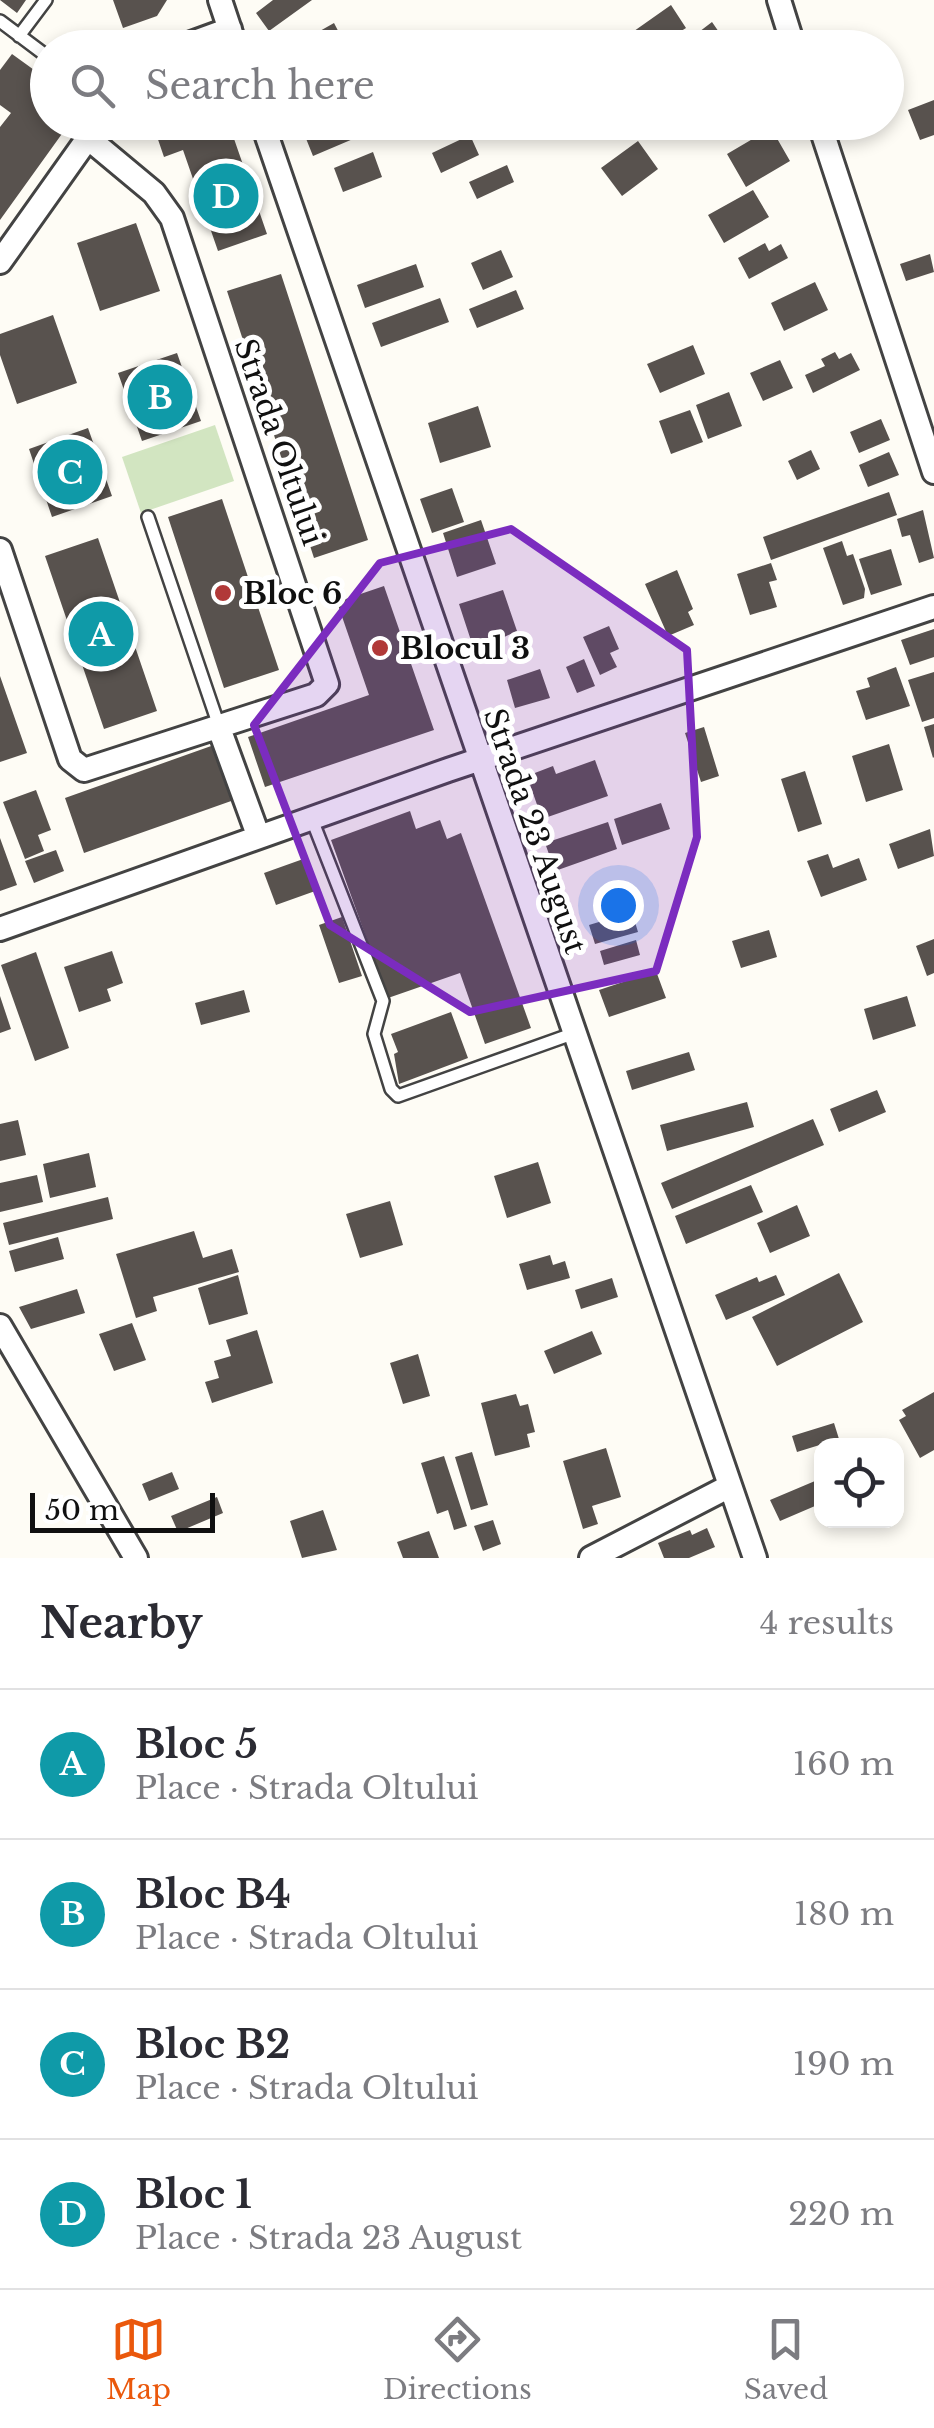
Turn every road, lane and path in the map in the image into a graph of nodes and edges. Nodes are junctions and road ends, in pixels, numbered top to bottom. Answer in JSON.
{"nodes":[{"id":1,"x":46,"y":0,"type":"edge"},
{"id":2,"x":220,"y":0,"type":"edge"},
{"id":3,"x":778,"y":0,"type":"edge"},
{"id":4,"x":0,"y":22,"type":"edge"},
{"id":5,"x":230,"y":30,"type":"edge"},
{"id":6,"x":788,"y":30,"type":"edge"},
{"id":7,"x":19,"y":36,"type":"junction"},
{"id":8,"x":30,"y":44,"type":"edge"},
{"id":9,"x":81,"y":140,"type":"edge"},
{"id":10,"x":99,"y":140,"type":"edge"},
{"id":11,"x":268,"y":140,"type":"edge"},
{"id":12,"x":825,"y":140,"type":"edge"},
{"id":13,"x":0,"y":262,"type":"edge"},
{"id":14,"x":934,"y":472,"type":"edge"},
{"id":15,"x":148,"y":517,"type":"dead end"},
{"id":16,"x":0,"y":550,"type":"edge"},
{"id":17,"x":934,"y":607,"type":"edge"},
{"id":18,"x":219,"y":728,"type":"junction"},
{"id":19,"x":480,"y":759,"type":"junction"},
{"id":20,"x":311,"y":817,"type":"junction"},
{"id":21,"x":258,"y":836,"type":"junction"},
{"id":22,"x":0,"y":929,"type":"edge"},
{"id":23,"x":572,"y":1034,"type":"junction"},
{"id":24,"x":0,"y":1326,"type":"edge"},
{"id":25,"x":730,"y":1486,"type":"junction"},
{"id":26,"x":136,"y":1558,"type":"edge"},
{"id":27,"x":592,"y":1558,"type":"edge"},
{"id":28,"x":755,"y":1558,"type":"edge"}],
"edges":[{"from":1,"to":7,"type":"lane"},
{"from":2,"to":5,"type":"street"},
{"from":3,"to":6,"type":"street"},
{"from":4,"to":7,"type":"lane"},
{"from":7,"to":8,"type":"lane"},
{"from":9,"to":13,"type":"street"},
{"from":10,"to":18,"type":"street","name":"Strada Oltului"},
{"from":11,"to":19,"type":"street","name":"Strada 23 August"},
{"from":12,"to":14,"type":"street"},
{"from":15,"to":18,"type":"lane"},
{"from":16,"to":18,"type":"street","name":"Strada Oltului"},
{"from":17,"to":19,"type":"street"},
{"from":18,"to":21,"type":"street"},
{"from":19,"to":20,"type":"street"},
{"from":19,"to":23,"type":"street","name":"Strada 23 August"},
{"from":20,"to":21,"type":"street"},
{"from":20,"to":23,"type":"lane"},
{"from":21,"to":22,"type":"street"},
{"from":23,"to":25,"type":"street","name":"Strada 23 August"},
{"from":24,"to":26,"type":"street"},
{"from":25,"to":27,"type":"street"},
{"from":25,"to":28,"type":"street","name":"Strada 23 August"}]}
